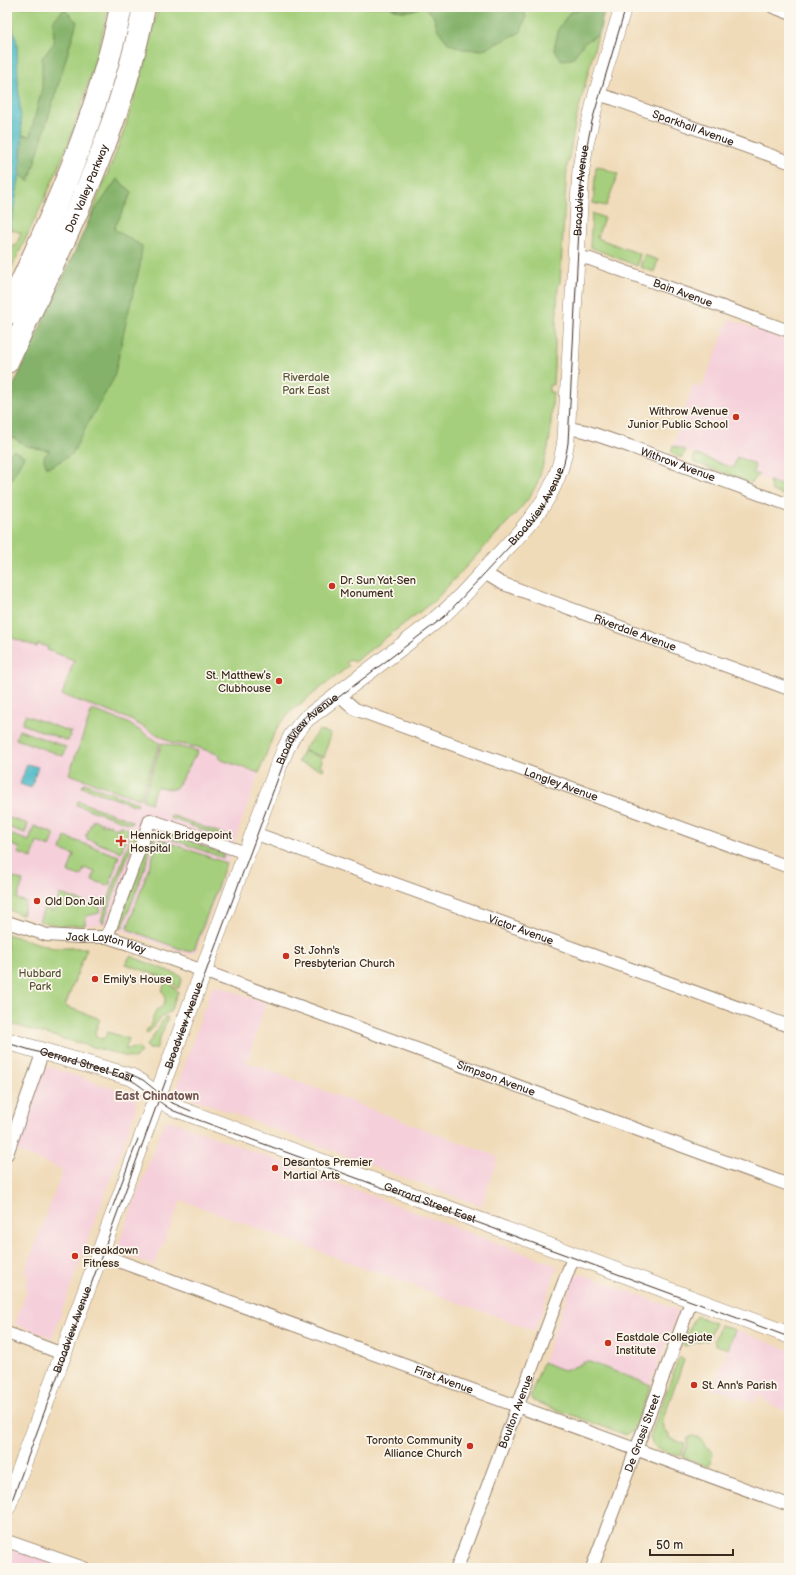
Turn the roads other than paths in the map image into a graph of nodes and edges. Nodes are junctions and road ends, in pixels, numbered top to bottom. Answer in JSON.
{"nodes":[{"id":1,"x":122,"y":7,"type":"edge"},
{"id":2,"x":144,"y":7,"type":"edge"},
{"id":3,"x":623,"y":7,"type":"edge"},
{"id":4,"x":773,"y":7,"type":"edge"},
{"id":5,"x":789,"y":13,"type":"edge"},
{"id":6,"x":597,"y":94,"type":"junction"},
{"id":7,"x":789,"y":162,"type":"edge"},
{"id":8,"x":576,"y":257,"type":"junction"},
{"id":9,"x":7,"y":314,"type":"edge"},
{"id":10,"x":789,"y":331,"type":"edge"},
{"id":11,"x":7,"y":362,"type":"edge"},
{"id":12,"x":567,"y":428,"type":"junction"},
{"id":13,"x":789,"y":505,"type":"edge"},
{"id":14,"x":483,"y":572,"type":"junction"},
{"id":15,"x":789,"y":689,"type":"edge"},
{"id":16,"x":338,"y":694,"type":"junction"},
{"id":17,"x":254,"y":833,"type":"junction"},
{"id":18,"x":246,"y":854,"type":"junction"},
{"id":19,"x":789,"y":867,"type":"edge"},
{"id":20,"x":7,"y":922,"type":"edge"},
{"id":21,"x":107,"y":937,"type":"junction"},
{"id":22,"x":204,"y":971,"type":"junction"},
{"id":23,"x":789,"y":1026,"type":"edge"},
{"id":24,"x":7,"y":1041,"type":"edge"},
{"id":25,"x":43,"y":1051,"type":"junction"},
{"id":26,"x":157,"y":1096,"type":"junction"},
{"id":27,"x":7,"y":1154,"type":"edge"},
{"id":28,"x":789,"y":1185,"type":"edge"},
{"id":29,"x":99,"y":1254,"type":"junction"},
{"id":30,"x":574,"y":1255,"type":"junction"},
{"id":31,"x":692,"y":1299,"type":"junction"},
{"id":32,"x":7,"y":1334,"type":"edge"},
{"id":33,"x":789,"y":1335,"type":"edge"},
{"id":34,"x":62,"y":1354,"type":"junction"},
{"id":35,"x":517,"y":1406,"type":"junction"},
{"id":36,"x":636,"y":1450,"type":"junction"},
{"id":37,"x":789,"y":1505,"type":"edge"},
{"id":38,"x":7,"y":1508,"type":"edge"},
{"id":39,"x":7,"y":1541,"type":"edge"},
{"id":40,"x":84,"y":1568,"type":"edge"},
{"id":41,"x":457,"y":1568,"type":"edge"},
{"id":42,"x":592,"y":1568,"type":"edge"}],
"edges":[{"from":1,"to":9,"type":"highway","name":"Don Valley Parkway"},
{"from":2,"to":11,"type":"highway","name":"Don Valley Parkway"},
{"from":3,"to":6,"type":"main road","name":"Broadview Avenue"},
{"from":4,"to":5,"type":"street"},
{"from":6,"to":7,"type":"street","name":"Sparkhall Avenue"},
{"from":6,"to":8,"type":"main road","name":"Broadview Avenue"},
{"from":8,"to":10,"type":"street","name":"Bain Avenue"},
{"from":8,"to":12,"type":"main road","name":"Broadview Avenue"},
{"from":12,"to":13,"type":"street","name":"Withrow Avenue"},
{"from":12,"to":14,"type":"main road","name":"Broadview Avenue"},
{"from":14,"to":15,"type":"street","name":"Riverdale Avenue"},
{"from":14,"to":16,"type":"main road","name":"Broadview Avenue"},
{"from":16,"to":17,"type":"main road","name":"Broadview Avenue"},
{"from":16,"to":19,"type":"street","name":"Langley Avenue"},
{"from":17,"to":18,"type":"main road","name":"Broadview Avenue"},
{"from":17,"to":23,"type":"street","name":"Victor Avenue"},
{"from":18,"to":21,"type":"street"},
{"from":18,"to":22,"type":"main road","name":"Broadview Avenue"},
{"from":20,"to":21,"type":"street","name":"Jack Layton Way"},
{"from":21,"to":22,"type":"street","name":"Jack Layton Way"},
{"from":22,"to":26,"type":"main road","name":"Broadview Avenue"},
{"from":22,"to":28,"type":"street","name":"Simpson Avenue"},
{"from":24,"to":25,"type":"main road","name":"Gerrard Street East"},
{"from":25,"to":26,"type":"main road","name":"Gerrard Street East"},
{"from":25,"to":27,"type":"street"},
{"from":26,"to":29,"type":"main road","name":"Broadview Avenue"},
{"from":26,"to":30,"type":"main road","name":"Gerrard Street East"},
{"from":29,"to":34,"type":"main road","name":"Broadview Avenue"},
{"from":29,"to":35,"type":"street","name":"First Avenue"},
{"from":30,"to":31,"type":"main road","name":"Gerrard Street East"},
{"from":30,"to":35,"type":"street","name":"Boulton Avenue"},
{"from":31,"to":33,"type":"main road","name":"Gerrard Street East"},
{"from":31,"to":36,"type":"street","name":"De Grassi Street"},
{"from":32,"to":34,"type":"street"},
{"from":34,"to":38,"type":"main road","name":"Broadview Avenue"},
{"from":35,"to":36,"type":"street","name":"First Avenue"},
{"from":35,"to":41,"type":"street","name":"Boulton Avenue"},
{"from":36,"to":37,"type":"street","name":"First Avenue"},
{"from":36,"to":42,"type":"street","name":"De Grassi Street"},
{"from":39,"to":40,"type":"street"}]}
